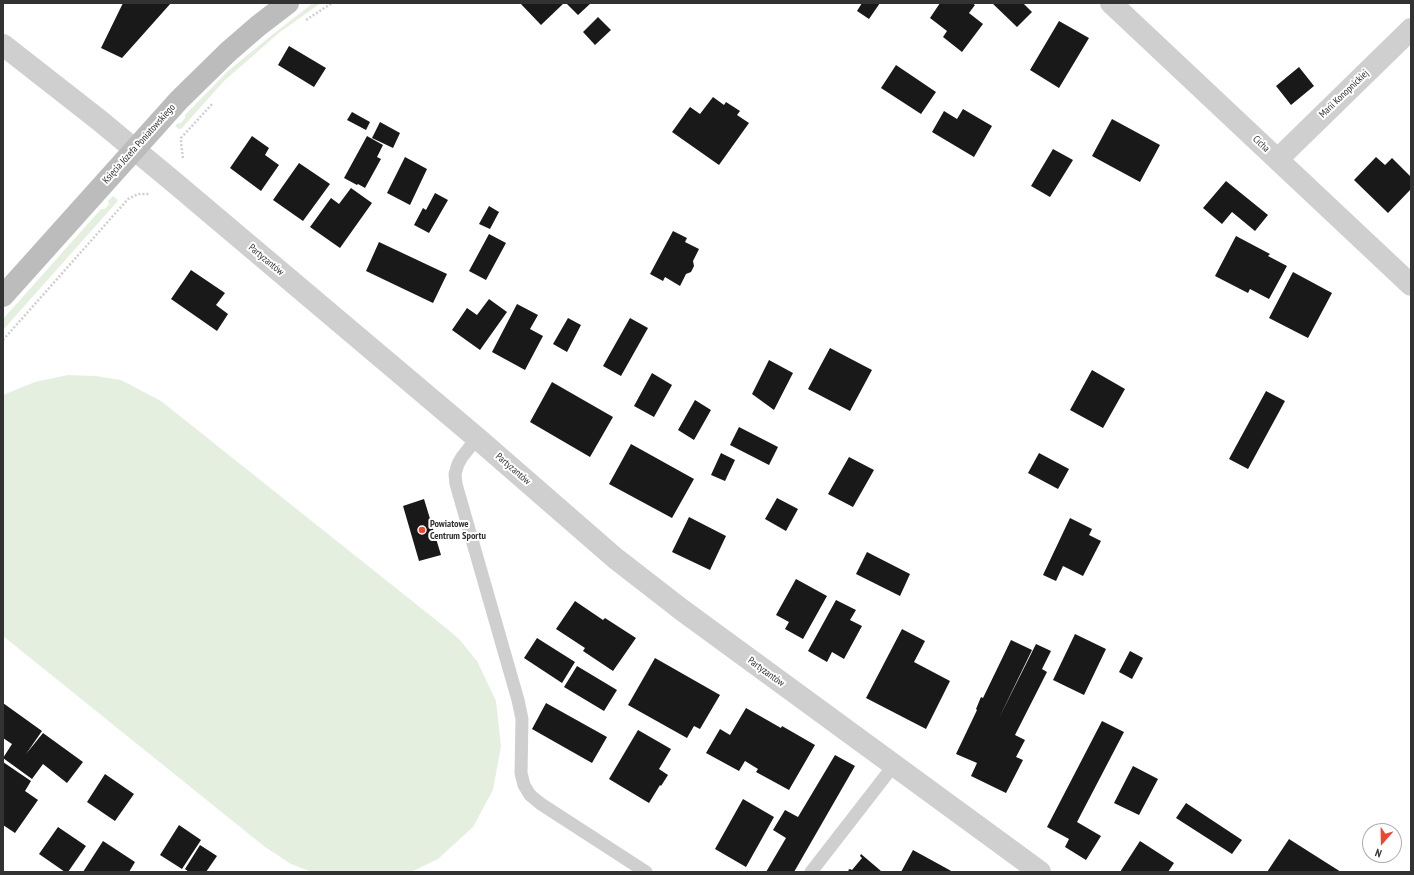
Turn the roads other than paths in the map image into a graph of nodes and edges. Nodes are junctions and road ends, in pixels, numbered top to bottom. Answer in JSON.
{"nodes":[{"id":1,"x":288,"y":3,"type":"edge"},
{"id":2,"x":1111,"y":3,"type":"edge"},
{"id":3,"x":1411,"y":29,"type":"edge"},
{"id":4,"x":3,"y":45,"type":"edge"},
{"id":5,"x":134,"y":150,"type":"junction"},
{"id":6,"x":1278,"y":159,"type":"junction"},
{"id":7,"x":1411,"y":285,"type":"edge"},
{"id":8,"x":3,"y":296,"type":"edge"},
{"id":9,"x":478,"y":438,"type":"junction"},
{"id":10,"x":894,"y":765,"type":"junction"},
{"id":11,"x":646,"y":872,"type":"edge"},
{"id":12,"x":811,"y":872,"type":"edge"},
{"id":13,"x":1040,"y":872,"type":"edge"}],
"edges":[{"from":1,"to":5,"type":"street","name":"Księcia Józefa Poniatowskiego"},
{"from":2,"to":6,"type":"street","name":"Cicha"},
{"from":3,"to":6,"type":"street","name":"Marii Konopnickiej"},
{"from":4,"to":5,"type":"street","name":"Partyzantów"},
{"from":5,"to":8,"type":"street","name":"Księcia Józefa Poniatowskiego"},
{"from":5,"to":9,"type":"street","name":"Partyzantów"},
{"from":6,"to":7,"type":"street","name":"Cicha"},
{"from":9,"to":10,"type":"street","name":"Partyzantów"},
{"from":9,"to":11,"type":"lane"},
{"from":10,"to":12,"type":"lane"},
{"from":10,"to":13,"type":"street","name":"Partyzantów"}]}
